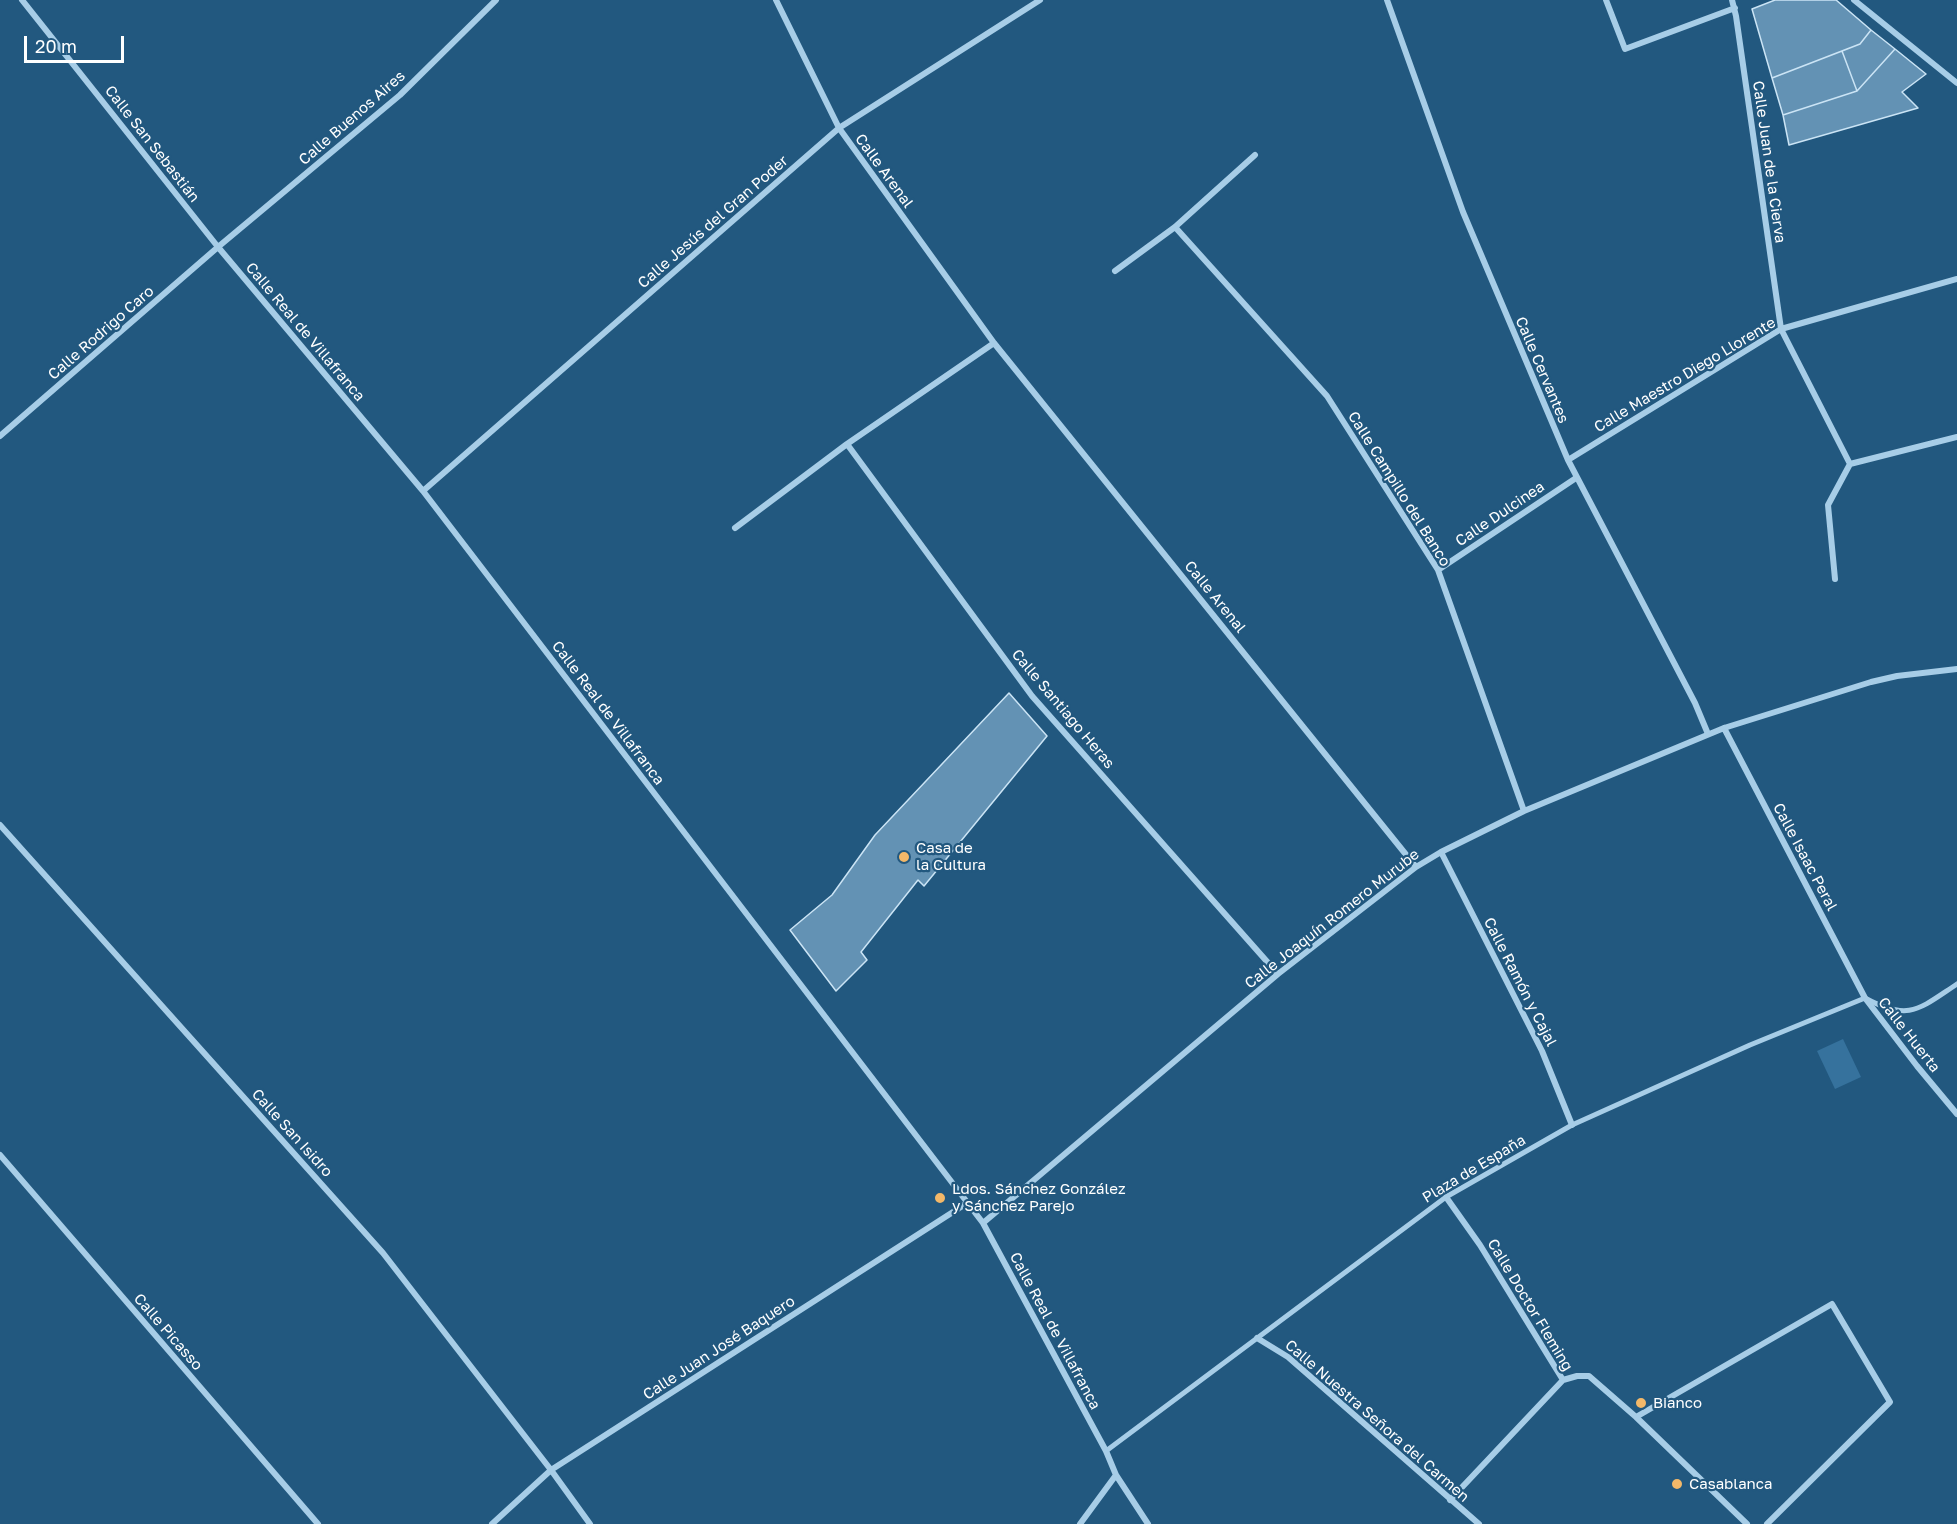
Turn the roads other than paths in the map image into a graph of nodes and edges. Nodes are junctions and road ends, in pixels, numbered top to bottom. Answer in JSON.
{"nodes":[{"id":1,"x":22,"y":0,"type":"edge"},
{"id":2,"x":496,"y":0,"type":"edge"},
{"id":3,"x":776,"y":0,"type":"edge"},
{"id":4,"x":1040,"y":0,"type":"edge"},
{"id":5,"x":1387,"y":0,"type":"edge"},
{"id":6,"x":1606,"y":0,"type":"edge"},
{"id":7,"x":1732,"y":0,"type":"edge"},
{"id":8,"x":1854,"y":0,"type":"edge"},
{"id":9,"x":1735,"y":8,"type":"junction"},
{"id":10,"x":1957,"y":83,"type":"edge"},
{"id":11,"x":839,"y":128,"type":"junction"},
{"id":12,"x":1255,"y":154,"type":"dead end"},
{"id":13,"x":1175,"y":227,"type":"junction"},
{"id":14,"x":218,"y":247,"type":"junction"},
{"id":15,"x":1115,"y":271,"type":"dead end"},
{"id":16,"x":1957,"y":279,"type":"edge"},
{"id":17,"x":1781,"y":329,"type":"junction"},
{"id":18,"x":994,"y":342,"type":"junction"},
{"id":19,"x":0,"y":436,"type":"edge"},
{"id":20,"x":1957,"y":437,"type":"edge"},
{"id":21,"x":847,"y":444,"type":"junction"},
{"id":22,"x":1568,"y":460,"type":"junction"},
{"id":23,"x":1850,"y":464,"type":"junction"},
{"id":24,"x":1576,"y":478,"type":"junction"},
{"id":25,"x":423,"y":490,"type":"junction"},
{"id":26,"x":735,"y":528,"type":"dead end"},
{"id":27,"x":1438,"y":570,"type":"junction"},
{"id":28,"x":1834,"y":579,"type":"dead end"},
{"id":29,"x":1957,"y":669,"type":"edge"},
{"id":30,"x":1725,"y":728,"type":"junction"},
{"id":31,"x":1708,"y":734,"type":"junction"},
{"id":32,"x":1524,"y":811,"type":"junction"},
{"id":33,"x":0,"y":825,"type":"edge"},
{"id":34,"x":1441,"y":852,"type":"junction"},
{"id":35,"x":1416,"y":867,"type":"junction"},
{"id":36,"x":1278,"y":974,"type":"junction"},
{"id":37,"x":1957,"y":984,"type":"edge"},
{"id":38,"x":1865,"y":998,"type":"junction"},
{"id":39,"x":1957,"y":1114,"type":"edge"},
{"id":40,"x":1572,"y":1125,"type":"junction"},
{"id":41,"x":0,"y":1155,"type":"edge"},
{"id":42,"x":1446,"y":1197,"type":"junction"},
{"id":43,"x":967,"y":1203,"type":"junction"},
{"id":44,"x":983,"y":1223,"type":"junction"},
{"id":45,"x":1257,"y":1338,"type":"junction"},
{"id":46,"x":1563,"y":1380,"type":"junction"},
{"id":47,"x":1636,"y":1417,"type":"junction"},
{"id":48,"x":1106,"y":1450,"type":"junction"},
{"id":49,"x":551,"y":1470,"type":"junction"},
{"id":50,"x":1116,"y":1474,"type":"junction"},
{"id":51,"x":1450,"y":1500,"type":"junction"},
{"id":52,"x":318,"y":1524,"type":"edge"},
{"id":53,"x":492,"y":1524,"type":"edge"},
{"id":54,"x":590,"y":1524,"type":"edge"},
{"id":55,"x":1080,"y":1524,"type":"edge"},
{"id":56,"x":1148,"y":1524,"type":"edge"},
{"id":57,"x":1479,"y":1524,"type":"edge"},
{"id":58,"x":1748,"y":1524,"type":"edge"},
{"id":59,"x":1767,"y":1524,"type":"edge"}],
"edges":[{"from":1,"to":14,"type":"street","name":"Calle San Sebastián"},
{"from":2,"to":14,"type":"street","name":"Calle Buenos Aires"},
{"from":3,"to":11,"type":"street","name":"Calle Arenal"},
{"from":4,"to":11,"type":"street","name":"Calle Jesús del Gran Poder"},
{"from":5,"to":22,"type":"street","name":"Calle Cervantes"},
{"from":6,"to":9,"type":"street"},
{"from":7,"to":9,"type":"street","name":"Calle Juan de la Cierva"},
{"from":8,"to":10,"type":"street"},
{"from":9,"to":17,"type":"street","name":"Calle Juan de la Cierva"},
{"from":11,"to":18,"type":"street","name":"Calle Arenal"},
{"from":11,"to":25,"type":"street","name":"Calle Jesús del Gran Poder"},
{"from":12,"to":13,"type":"street"},
{"from":13,"to":15,"type":"street"},
{"from":13,"to":27,"type":"street","name":"Calle Campillo del Banco"},
{"from":14,"to":19,"type":"street","name":"Calle Rodrigo Caro"},
{"from":14,"to":25,"type":"street","name":"Calle Real de Villafranca"},
{"from":16,"to":17,"type":"street","name":"Calle Maestro Diego Llorente"},
{"from":17,"to":22,"type":"street","name":"Calle Maestro Diego Llorente"},
{"from":17,"to":23,"type":"street","name":"Calle Juan de la Cierva"},
{"from":18,"to":21,"type":"street"},
{"from":18,"to":35,"type":"street","name":"Calle Arenal"},
{"from":20,"to":23,"type":"street"},
{"from":21,"to":26,"type":"street"},
{"from":21,"to":36,"type":"street","name":"Calle Santiago Heras"},
{"from":22,"to":24,"type":"street","name":"Calle Cervantes"},
{"from":23,"to":28,"type":"street"},
{"from":24,"to":27,"type":"street","name":"Calle Dulcinea"},
{"from":24,"to":31,"type":"street","name":"Calle Cervantes"},
{"from":25,"to":43,"type":"street","name":"Calle Real de Villafranca"},
{"from":27,"to":32,"type":"street","name":"Calle Campillo del Banco"},
{"from":29,"to":30,"type":"street","name":"Calle Joaquín Romero Murube"},
{"from":30,"to":31,"type":"street","name":"Calle Joaquín Romero Murube"},
{"from":30,"to":38,"type":"street","name":"Calle Isaac Peral"},
{"from":31,"to":32,"type":"street","name":"Calle Joaquín Romero Murube"},
{"from":32,"to":34,"type":"street","name":"Calle Joaquín Romero Murube"},
{"from":33,"to":49,"type":"street","name":"Calle San Isidro"},
{"from":34,"to":35,"type":"street","name":"Calle Joaquín Romero Murube"},
{"from":34,"to":40,"type":"street","name":"Calle Ramón y Cajal"},
{"from":35,"to":36,"type":"street","name":"Calle Joaquín Romero Murube"},
{"from":36,"to":44,"type":"street","name":"Calle Joaquín Romero Murube"},
{"from":37,"to":38,"type":"street"},
{"from":38,"to":39,"type":"street","name":"Calle Huerta"},
{"from":38,"to":40,"type":"street","name":"Plaza de España"},
{"from":40,"to":42,"type":"street","name":"Plaza de España"},
{"from":41,"to":52,"type":"street","name":"Calle Picasso"},
{"from":42,"to":45,"type":"street","name":"Plaza de España"},
{"from":42,"to":46,"type":"street","name":"Calle Doctor Fleming"},
{"from":43,"to":44,"type":"street","name":"Calle Real de Villafranca"},
{"from":43,"to":49,"type":"street","name":"Calle Juan José Baquero"},
{"from":44,"to":48,"type":"street","name":"Calle Real de Villafranca"},
{"from":45,"to":48,"type":"street","name":"Plaza de España"},
{"from":45,"to":51,"type":"street","name":"Calle Nuestra Señora del Carmen"},
{"from":46,"to":47,"type":"street"},
{"from":46,"to":51,"type":"street","name":"Calle Doctor Fleming"},
{"from":47,"to":58,"type":"street"},
{"from":47,"to":59,"type":"street"},
{"from":48,"to":50,"type":"street","name":"Calle Real de Villafranca"},
{"from":49,"to":53,"type":"street","name":"Calle Juan José Baquero"},
{"from":49,"to":54,"type":"street","name":"Calle San Isidro"},
{"from":50,"to":55,"type":"street"},
{"from":50,"to":56,"type":"street","name":"Calle Real de Villafranca"},
{"from":51,"to":57,"type":"street","name":"Calle Nuestra Señora del Carmen"}]}
